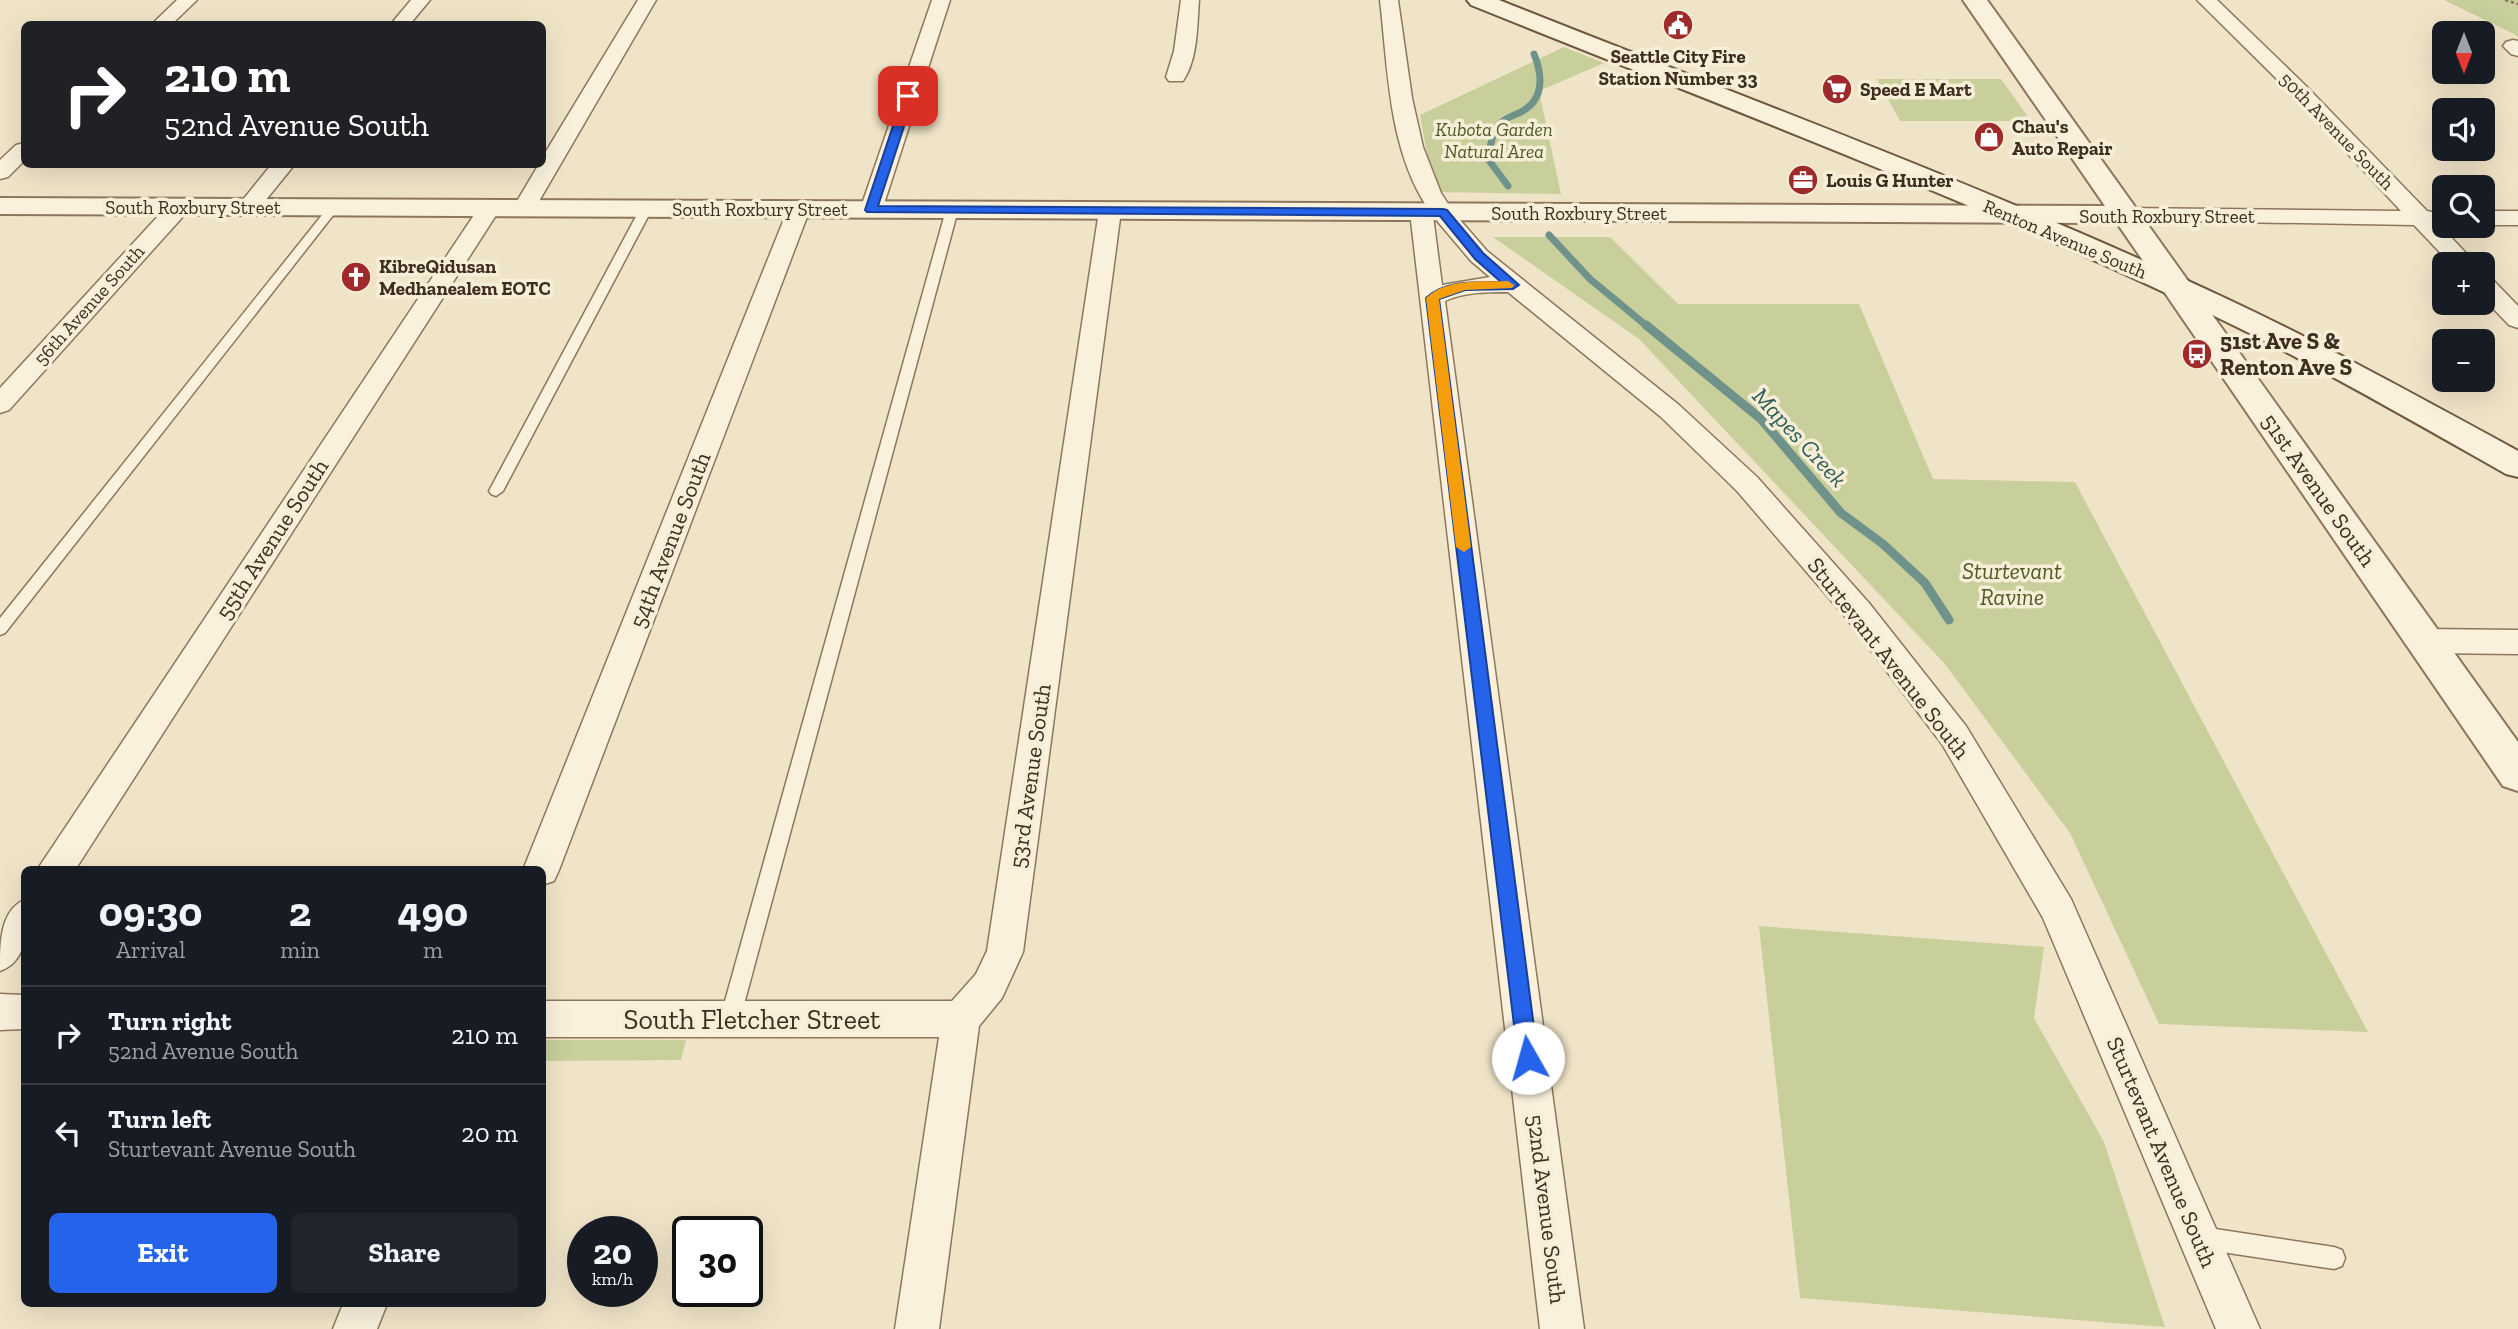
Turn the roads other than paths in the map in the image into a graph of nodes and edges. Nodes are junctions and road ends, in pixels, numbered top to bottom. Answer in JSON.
{"nodes":[{"id":1,"x":188,"y":0,"type":"edge"},
{"id":2,"x":421,"y":0,"type":"edge"},
{"id":3,"x":647,"y":0,"type":"edge"},
{"id":4,"x":941,"y":0,"type":"edge"},
{"id":5,"x":1190,"y":0,"type":"edge"},
{"id":6,"x":1390,"y":0,"type":"edge"},
{"id":7,"x":1479,"y":0,"type":"edge"},
{"id":8,"x":1975,"y":0,"type":"edge"},
{"id":9,"x":2206,"y":0,"type":"edge"},
{"id":10,"x":164,"y":21,"type":"edge"},
{"id":11,"x":403,"y":21,"type":"edge"},
{"id":12,"x":1176,"y":76,"type":"dead end"},
{"id":13,"x":21,"y":153,"type":"edge"},
{"id":14,"x":281,"y":168,"type":"edge"},
{"id":15,"x":0,"y":172,"type":"edge"},
{"id":16,"x":1914,"y":177,"type":"junction"},
{"id":17,"x":0,"y":206,"type":"edge"},
{"id":18,"x":179,"y":207,"type":"junction"},
{"id":19,"x":248,"y":207,"type":"junction"},
{"id":20,"x":334,"y":207,"type":"junction"},
{"id":21,"x":489,"y":208,"type":"junction"},
{"id":22,"x":524,"y":208,"type":"junction"},
{"id":23,"x":646,"y":209,"type":"junction"},
{"id":24,"x":799,"y":209,"type":"junction"},
{"id":25,"x":871,"y":210,"type":"junction"},
{"id":26,"x":952,"y":210,"type":"junction"},
{"id":27,"x":1110,"y":211,"type":"junction"},
{"id":28,"x":1432,"y":212,"type":"junction"},
{"id":29,"x":1905,"y":214,"type":"junction"},
{"id":30,"x":2006,"y":215,"type":"junction"},
{"id":31,"x":2125,"y":215,"type":"junction"},
{"id":32,"x":2419,"y":218,"type":"junction"},
{"id":33,"x":2432,"y":218,"type":"edge"},
{"id":34,"x":2495,"y":218,"type":"edge"},
{"id":35,"x":2518,"y":218,"type":"edge"},
{"id":36,"x":2452,"y":252,"type":"edge"},
{"id":37,"x":1513,"y":285,"type":"junction"},
{"id":38,"x":2175,"y":286,"type":"junction"},
{"id":39,"x":2495,"y":296,"type":"edge"},
{"id":40,"x":1432,"y":298,"type":"junction"},
{"id":41,"x":2518,"y":320,"type":"edge"},
{"id":42,"x":0,"y":404,"type":"edge"},
{"id":43,"x":2518,"y":466,"type":"edge"},
{"id":44,"x":496,"y":491,"type":"dead end"},
{"id":45,"x":0,"y":629,"type":"edge"},
{"id":46,"x":2425,"y":641,"type":"junction"},
{"id":47,"x":2518,"y":642,"type":"edge"},
{"id":48,"x":2518,"y":774,"type":"edge"},
{"id":49,"x":58,"y":866,"type":"edge"},
{"id":50,"x":543,"y":866,"type":"edge"},
{"id":51,"x":21,"y":921,"type":"edge"},
{"id":52,"x":0,"y":954,"type":"edge"},
{"id":53,"x":0,"y":1012,"type":"edge"},
{"id":54,"x":21,"y":1012,"type":"edge"},
{"id":55,"x":546,"y":1019,"type":"edge"},
{"id":56,"x":730,"y":1019,"type":"junction"},
{"id":57,"x":961,"y":1019,"type":"junction"},
{"id":58,"x":2200,"y":1238,"type":"junction"},
{"id":59,"x":2334,"y":1258,"type":"dead end"},
{"id":60,"x":364,"y":1307,"type":"edge"},
{"id":61,"x":355,"y":1329,"type":"edge"},
{"id":62,"x":917,"y":1329,"type":"edge"},
{"id":63,"x":1562,"y":1329,"type":"edge"},
{"id":64,"x":2238,"y":1329,"type":"edge"}],
"edges":[{"from":1,"to":10,"type":"street"},
{"from":2,"to":11,"type":"street"},
{"from":3,"to":22,"type":"street"},
{"from":4,"to":25,"type":"street"},
{"from":5,"to":12,"type":"street"},
{"from":6,"to":28,"type":"street","name":"52nd Avenue South"},
{"from":7,"to":16,"type":"street","name":"Renton Avenue South"},
{"from":8,"to":31,"type":"street","name":"51st Avenue South"},
{"from":9,"to":32,"type":"street","name":"50th Avenue South"},
{"from":13,"to":15,"type":"street"},
{"from":14,"to":19,"type":"street"},
{"from":16,"to":29,"type":"street"},
{"from":16,"to":30,"type":"street","name":"Renton Avenue South"},
{"from":17,"to":18,"type":"street","name":"South Roxbury Street"},
{"from":18,"to":19,"type":"street","name":"South Roxbury Street"},
{"from":18,"to":42,"type":"street","name":"56th Avenue South"},
{"from":19,"to":20,"type":"street","name":"South Roxbury Street"},
{"from":20,"to":21,"type":"street","name":"South Roxbury Street"},
{"from":20,"to":45,"type":"lane"},
{"from":21,"to":22,"type":"street","name":"South Roxbury Street"},
{"from":21,"to":49,"type":"street","name":"55th Avenue South"},
{"from":22,"to":23,"type":"street","name":"South Roxbury Street"},
{"from":23,"to":24,"type":"street","name":"South Roxbury Street"},
{"from":23,"to":44,"type":"lane"},
{"from":24,"to":25,"type":"street","name":"South Roxbury Street"},
{"from":24,"to":50,"type":"street","name":"54th Avenue South"},
{"from":25,"to":26,"type":"street","name":"South Roxbury Street"},
{"from":26,"to":27,"type":"street","name":"South Roxbury Street"},
{"from":26,"to":56,"type":"lane"},
{"from":27,"to":28,"type":"street","name":"South Roxbury Street"},
{"from":27,"to":57,"type":"street","name":"53rd Avenue South"},
{"from":28,"to":29,"type":"street","name":"South Roxbury Street"},
{"from":28,"to":37,"type":"street","name":"Sturtevant Avenue South"},
{"from":28,"to":40,"type":"street","name":"52nd Avenue South"},
{"from":29,"to":30,"type":"street","name":"South Roxbury Street"},
{"from":30,"to":31,"type":"street","name":"South Roxbury Street"},
{"from":30,"to":38,"type":"street","name":"Renton Avenue South"},
{"from":31,"to":32,"type":"street","name":"South Roxbury Street"},
{"from":31,"to":38,"type":"street","name":"51st Avenue South"},
{"from":32,"to":33,"type":"street","name":"South Roxbury Street"},
{"from":32,"to":36,"type":"street","name":"50th Avenue South"},
{"from":34,"to":35,"type":"street"},
{"from":37,"to":40,"type":"street"},
{"from":37,"to":58,"type":"street","name":"Sturtevant Avenue South"},
{"from":38,"to":43,"type":"street","name":"Renton Avenue South"},
{"from":38,"to":46,"type":"street","name":"51st Avenue South"},
{"from":39,"to":41,"type":"street"},
{"from":40,"to":63,"type":"street","name":"52nd Avenue South"},
{"from":46,"to":47,"type":"street"},
{"from":46,"to":48,"type":"street","name":"51st Avenue South"},
{"from":51,"to":52,"type":"street"},
{"from":53,"to":54,"type":"street"},
{"from":55,"to":56,"type":"street","name":"South Fletcher Street"},
{"from":56,"to":57,"type":"street","name":"South Fletcher Street"},
{"from":57,"to":62,"type":"street"},
{"from":58,"to":59,"type":"lane"},
{"from":58,"to":64,"type":"street","name":"Sturtevant Avenue South"},
{"from":60,"to":61,"type":"street"}]}
